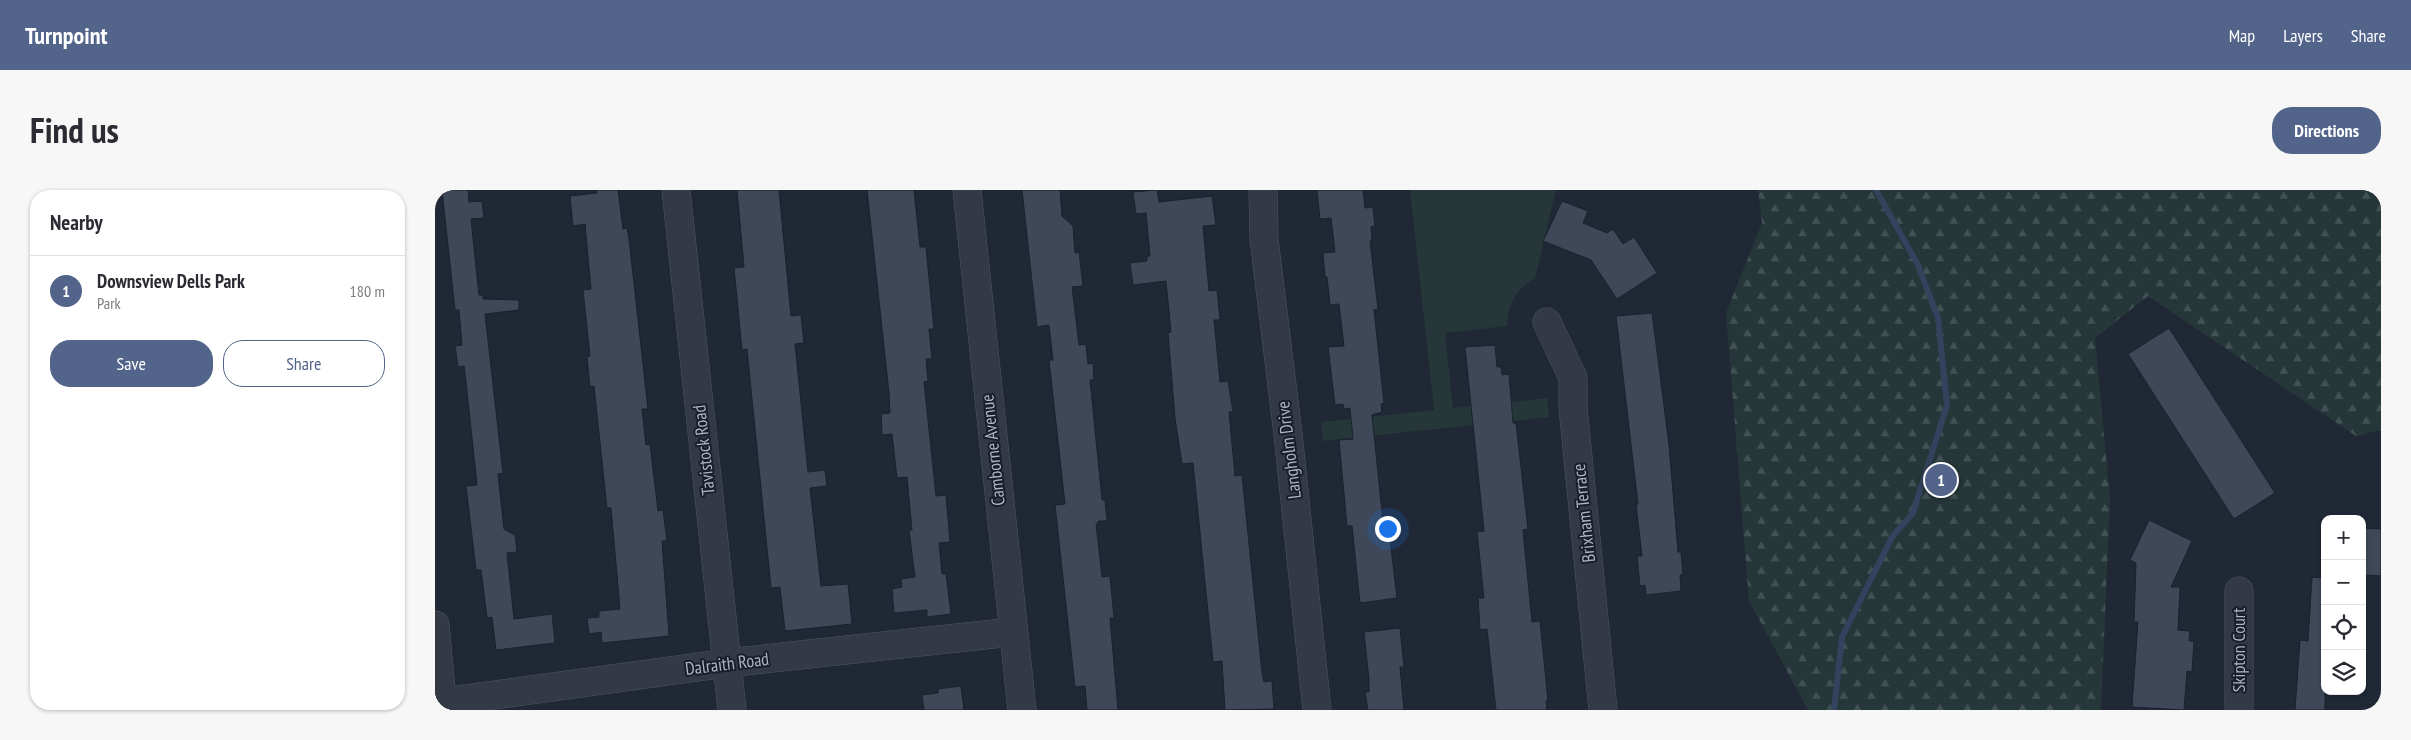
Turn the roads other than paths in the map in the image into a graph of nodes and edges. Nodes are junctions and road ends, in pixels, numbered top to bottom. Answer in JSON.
{"nodes":[{"id":1,"x":676,"y":190,"type":"edge"},
{"id":2,"x":967,"y":190,"type":"edge"},
{"id":3,"x":1263,"y":190,"type":"edge"},
{"id":4,"x":1547,"y":322,"type":"dead end"},
{"id":5,"x":2239,"y":591,"type":"dead end"},
{"id":6,"x":435,"y":625,"type":"edge"},
{"id":7,"x":1012,"y":632,"type":"junction"},
{"id":8,"x":727,"y":663,"type":"junction"},
{"id":9,"x":443,"y":706,"type":"edge"},
{"id":10,"x":732,"y":710,"type":"edge"},
{"id":11,"x":1022,"y":710,"type":"edge"},
{"id":12,"x":1317,"y":710,"type":"edge"},
{"id":13,"x":1603,"y":710,"type":"edge"},
{"id":14,"x":2239,"y":710,"type":"edge"}],
"edges":[{"from":1,"to":8,"type":"street","name":"Tavistock Road"},
{"from":2,"to":7,"type":"street","name":"Camborne Avenue"},
{"from":3,"to":12,"type":"street","name":"Langholm Drive"},
{"from":4,"to":13,"type":"street","name":"Brixham Terrace"},
{"from":5,"to":14,"type":"street","name":"Skipton Court"},
{"from":6,"to":9,"type":"street"},
{"from":7,"to":8,"type":"street","name":"Dalraith Road"},
{"from":7,"to":11,"type":"street","name":"Camborne Avenue"},
{"from":8,"to":9,"type":"street","name":"Dalraith Road"},
{"from":8,"to":10,"type":"street","name":"Tavistock Road"}]}
